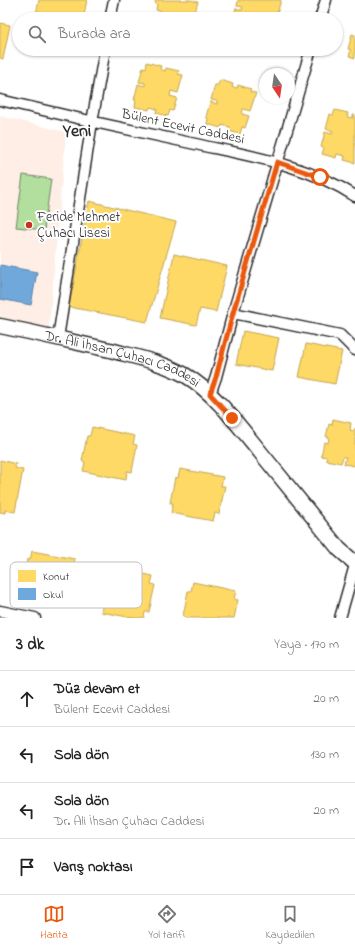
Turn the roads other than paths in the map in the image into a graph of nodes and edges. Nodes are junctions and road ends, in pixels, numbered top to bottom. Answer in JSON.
{"nodes":[{"id":1,"x":114,"y":0,"type":"edge"},
{"id":2,"x":326,"y":0,"type":"edge"},
{"id":3,"x":111,"y":12,"type":"edge"},
{"id":4,"x":322,"y":12,"type":"edge"},
{"id":5,"x":104,"y":56,"type":"edge"},
{"id":6,"x":309,"y":56,"type":"edge"},
{"id":7,"x":0,"y":100,"type":"edge"},
{"id":8,"x":92,"y":122,"type":"junction"},
{"id":9,"x":277,"y":162,"type":"junction"},
{"id":10,"x":355,"y":196,"type":"edge"},
{"id":11,"x":233,"y":313,"type":"junction"},
{"id":12,"x":0,"y":326,"type":"edge"},
{"id":13,"x":58,"y":338,"type":"junction"},
{"id":14,"x":355,"y":350,"type":"edge"},
{"id":15,"x":210,"y":394,"type":"junction"},
{"id":16,"x":355,"y":564,"type":"edge"},
{"id":17,"x":0,"y":611,"type":"edge"},
{"id":18,"x":35,"y":618,"type":"edge"},
{"id":19,"x":340,"y":618,"type":"edge"}],
"edges":[{"from":1,"to":3,"type":"street"},
{"from":2,"to":4,"type":"street"},
{"from":5,"to":8,"type":"street"},
{"from":6,"to":9,"type":"street"},
{"from":7,"to":8,"type":"street","name":"Bülent Ecevit Caddesi"},
{"from":8,"to":9,"type":"street","name":"Bülent Ecevit Caddesi"},
{"from":8,"to":13,"type":"street"},
{"from":9,"to":10,"type":"street","name":"Bülent Ecevit Caddesi"},
{"from":9,"to":11,"type":"street"},
{"from":11,"to":14,"type":"street"},
{"from":11,"to":15,"type":"street"},
{"from":12,"to":13,"type":"street","name":"Dr. Ali İhsan Çuhacı Caddesi"},
{"from":13,"to":15,"type":"street","name":"Dr. Ali İhsan Çuhacı Caddesi"},
{"from":15,"to":16,"type":"street","name":"Dr. Ali İhsan Çuhacı Caddesi"},
{"from":16,"to":19,"type":"street"},
{"from":17,"to":18,"type":"street"}]}
